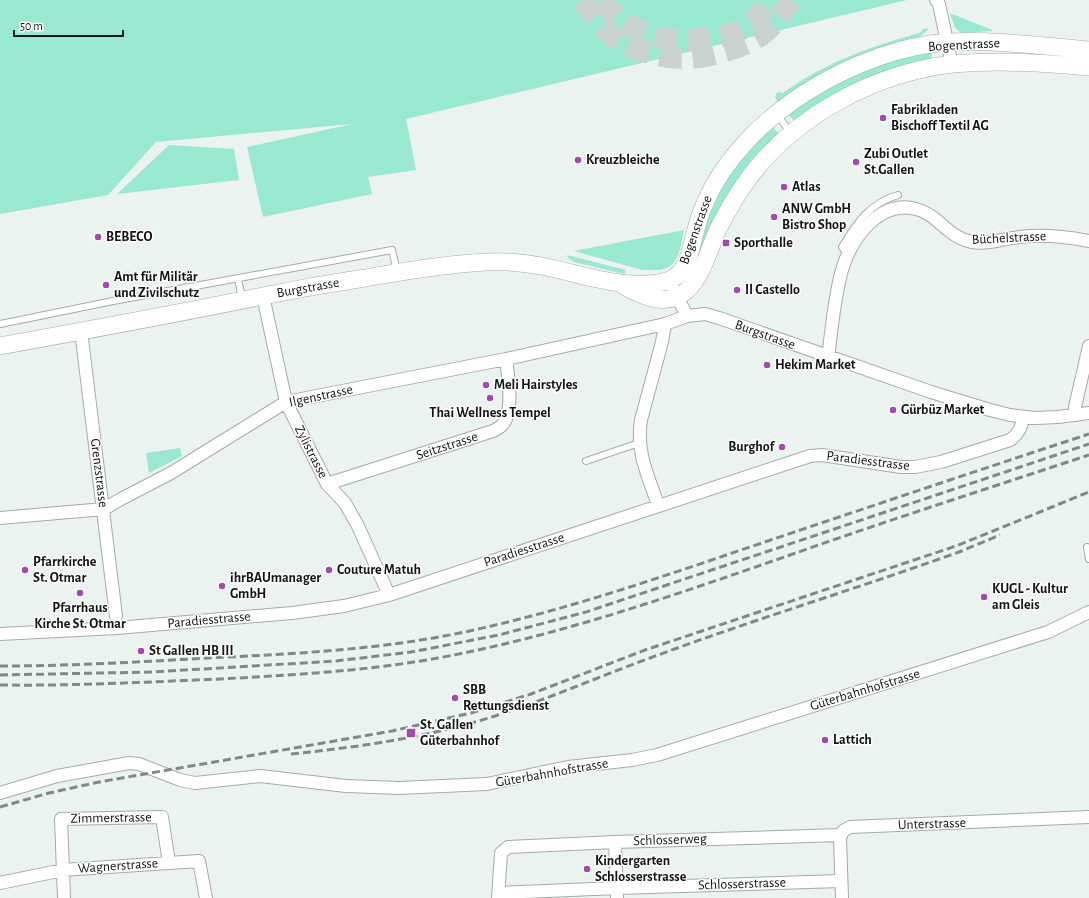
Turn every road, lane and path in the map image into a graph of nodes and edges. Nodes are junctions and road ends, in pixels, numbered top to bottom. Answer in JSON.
{"nodes":[{"id":1,"x":936,"y":0,"type":"edge"},
{"id":2,"x":947,"y":42,"type":"junction"},
{"id":3,"x":1089,"y":50,"type":"edge"},
{"id":4,"x":952,"y":65,"type":"junction"},
{"id":5,"x":1089,"y":67,"type":"edge"},
{"id":6,"x":777,"y":114,"type":"junction"},
{"id":7,"x":791,"y":134,"type":"junction"},
{"id":8,"x":898,"y":195,"type":"dead end"},
{"id":9,"x":1089,"y":241,"type":"edge"},
{"id":10,"x":848,"y":255,"type":"junction"},
{"id":11,"x":398,"y":272,"type":"junction"},
{"id":12,"x":238,"y":279,"type":"junction"},
{"id":13,"x":669,"y":281,"type":"junction"},
{"id":14,"x":618,"y":283,"type":"junction"},
{"id":15,"x":263,"y":296,"type":"junction"},
{"id":16,"x":677,"y":296,"type":"junction"},
{"id":17,"x":243,"y":300,"type":"junction"},
{"id":18,"x":687,"y":316,"type":"junction"},
{"id":19,"x":0,"y":324,"type":"edge"},
{"id":20,"x":665,"y":324,"type":"junction"},
{"id":21,"x":81,"y":331,"type":"junction"},
{"id":22,"x":0,"y":346,"type":"edge"},
{"id":23,"x":1089,"y":346,"type":"edge"},
{"id":24,"x":828,"y":357,"type":"junction"},
{"id":25,"x":506,"y":359,"type":"junction"},
{"id":26,"x":286,"y":402,"type":"junction"},
{"id":27,"x":1089,"y":413,"type":"edge"},
{"id":28,"x":1076,"y":415,"type":"junction"},
{"id":29,"x":1023,"y":417,"type":"junction"},
{"id":30,"x":639,"y":443,"type":"junction"},
{"id":31,"x":586,"y":461,"type":"dead end"},
{"id":32,"x":327,"y":484,"type":"junction"},
{"id":33,"x":658,"y":505,"type":"junction"},
{"id":34,"x":104,"y":509,"type":"junction"},
{"id":35,"x":0,"y":518,"type":"edge"},
{"id":36,"x":1087,"y":547,"type":"dead end"},
{"id":37,"x":1089,"y":559,"type":"edge"},
{"id":38,"x":389,"y":594,"type":"junction"},
{"id":39,"x":1089,"y":612,"type":"edge"},
{"id":40,"x":116,"y":616,"type":"dead end"},
{"id":41,"x":0,"y":634,"type":"edge"},
{"id":42,"x":0,"y":793,"type":"edge"},
{"id":43,"x":1089,"y":817,"type":"edge"},
{"id":44,"x":841,"y":834,"type":"junction"},
{"id":45,"x":615,"y":842,"type":"junction"},
{"id":46,"x":169,"y":863,"type":"junction"},
{"id":47,"x":63,"y":870,"type":"junction"},
{"id":48,"x":841,"y":881,"type":"junction"},
{"id":49,"x":0,"y":883,"type":"edge"},
{"id":50,"x":617,"y":893,"type":"edge"},
{"id":51,"x":499,"y":895,"type":"edge"},
{"id":52,"x":64,"y":898,"type":"edge"},
{"id":53,"x":206,"y":898,"type":"edge"},
{"id":54,"x":842,"y":898,"type":"edge"}],
"edges":[{"from":1,"to":2,"type":"street"},
{"from":2,"to":3,"type":"main road","name":"Bogenstrasse"},
{"from":2,"to":4,"type":"street"},
{"from":2,"to":6,"type":"main road","name":"Bogenstrasse"},
{"from":4,"to":5,"type":"main road","name":"Bogenstrasse"},
{"from":4,"to":7,"type":"main road","name":"Bogenstrasse"},
{"from":6,"to":7,"type":"lane"},
{"from":6,"to":13,"type":"main road","name":"Bogenstrasse"},
{"from":7,"to":16,"type":"main road","name":"Bogenstrasse"},
{"from":8,"to":10,"type":"lane"},
{"from":9,"to":10,"type":"street","name":"Büchelstrasse"},
{"from":10,"to":24,"type":"street","name":"Büchelstrasse"},
{"from":11,"to":12,"type":"lane"},
{"from":11,"to":14,"type":"main road","name":"Burgstrasse"},
{"from":11,"to":15,"type":"main road","name":"Burgstrasse"},
{"from":12,"to":17,"type":"lane"},
{"from":12,"to":19,"type":"lane"},
{"from":13,"to":14,"type":"main road","name":"Bogenstrasse"},
{"from":13,"to":16,"type":"street"},
{"from":14,"to":16,"type":"main road"},
{"from":15,"to":17,"type":"main road","name":"Burgstrasse"},
{"from":15,"to":26,"type":"street","name":"Zylistrasse"},
{"from":16,"to":18,"type":"street"},
{"from":17,"to":21,"type":"main road","name":"Burgstrasse"},
{"from":18,"to":20,"type":"street"},
{"from":18,"to":24,"type":"street","name":"Burgstrasse"},
{"from":20,"to":25,"type":"street","name":"Ilgenstrasse"},
{"from":20,"to":30,"type":"street"},
{"from":21,"to":22,"type":"main road","name":"Burgstrasse"},
{"from":21,"to":34,"type":"street","name":"Grenzstrasse"},
{"from":23,"to":28,"type":"street"},
{"from":24,"to":29,"type":"street","name":"Burgstrasse"},
{"from":25,"to":26,"type":"street","name":"Ilgenstrasse"},
{"from":25,"to":32,"type":"street","name":"Seitzstrasse"},
{"from":26,"to":32,"type":"street","name":"Zylistrasse"},
{"from":26,"to":34,"type":"street","name":"Ilgenstrasse"},
{"from":27,"to":28,"type":"street","name":"Burgstrasse"},
{"from":28,"to":29,"type":"street","name":"Burgstrasse"},
{"from":29,"to":33,"type":"street","name":"Paradiesstrasse"},
{"from":30,"to":31,"type":"lane"},
{"from":30,"to":33,"type":"street"},
{"from":32,"to":38,"type":"street","name":"Zylistrasse"},
{"from":33,"to":38,"type":"street","name":"Paradiesstrasse"},
{"from":34,"to":35,"type":"street","name":"Ilgenstrasse"},
{"from":34,"to":40,"type":"street","name":"Grenzstrasse"},
{"from":36,"to":37,"type":"lane"},
{"from":38,"to":41,"type":"street","name":"Paradiesstrasse"},
{"from":39,"to":42,"type":"street","name":"Güterbahnhofstrasse"},
{"from":43,"to":44,"type":"street","name":"Unterstrasse"},
{"from":44,"to":45,"type":"street","name":"Schlosserweg"},
{"from":44,"to":48,"type":"street"},
{"from":45,"to":50,"type":"street"},
{"from":45,"to":51,"type":"street","name":"Schlosserweg"},
{"from":46,"to":47,"type":"street","name":"Wagnerstrasse"},
{"from":46,"to":47,"type":"street","name":"Zimmerstrasse"},
{"from":46,"to":53,"type":"street","name":"Wagnerstrasse"},
{"from":47,"to":49,"type":"street","name":"Wagnerstrasse"},
{"from":47,"to":52,"type":"street"},
{"from":48,"to":50,"type":"street","name":"Schlosserstrasse"},
{"from":48,"to":54,"type":"street"},
{"from":50,"to":51,"type":"street","name":"Schlosserstrasse"}]}
